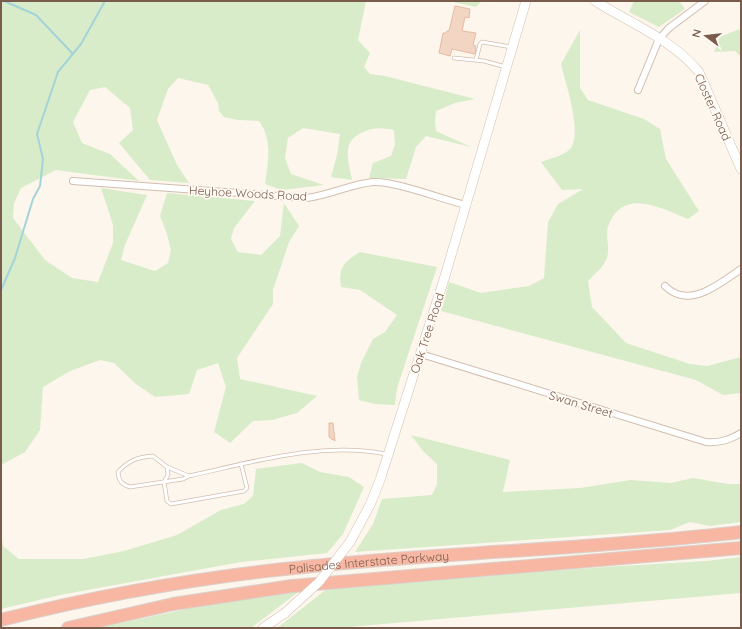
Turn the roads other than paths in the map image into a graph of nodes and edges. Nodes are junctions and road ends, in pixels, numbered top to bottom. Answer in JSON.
{"nodes":[{"id":1,"x":526,"y":1,"type":"edge"},
{"id":2,"x":595,"y":1,"type":"edge"},
{"id":3,"x":705,"y":1,"type":"edge"},
{"id":4,"x":659,"y":39,"type":"junction"},
{"id":5,"x":514,"y":47,"type":"junction"},
{"id":6,"x":454,"y":58,"type":"dead end"},
{"id":7,"x":476,"y":60,"type":"junction"},
{"id":8,"x":507,"y":68,"type":"junction"},
{"id":9,"x":638,"y":90,"type":"dead end"},
{"id":10,"x":741,"y":169,"type":"edge"},
{"id":11,"x":73,"y":181,"type":"dead end"},
{"id":12,"x":466,"y":205,"type":"junction"},
{"id":13,"x":741,"y":269,"type":"edge"},
{"id":14,"x":665,"y":286,"type":"dead end"},
{"id":15,"x":421,"y":354,"type":"junction"},
{"id":16,"x":741,"y":432,"type":"edge"},
{"id":17,"x":388,"y":454,"type":"junction"},
{"id":18,"x":241,"y":464,"type":"junction"},
{"id":19,"x":167,"y":467,"type":"junction"},
{"id":20,"x":189,"y":476,"type":"junction"},
{"id":21,"x":164,"y":482,"type":"junction"},
{"id":22,"x":741,"y":532,"type":"edge"},
{"id":23,"x":741,"y":548,"type":"edge"},
{"id":24,"x":1,"y":620,"type":"edge"},
{"id":25,"x":68,"y":628,"type":"edge"},
{"id":26,"x":263,"y":628,"type":"edge"}],
"edges":[{"from":1,"to":5,"type":"street","name":"Oak Tree Road"},
{"from":2,"to":4,"type":"street","name":"Closter Road"},
{"from":3,"to":4,"type":"street"},
{"from":4,"to":9,"type":"street"},
{"from":4,"to":10,"type":"street","name":"Closter Road"},
{"from":5,"to":7,"type":"lane"},
{"from":5,"to":8,"type":"street","name":"Oak Tree Road"},
{"from":6,"to":7,"type":"lane"},
{"from":7,"to":8,"type":"lane"},
{"from":8,"to":12,"type":"street","name":"Oak Tree Road"},
{"from":11,"to":12,"type":"street","name":"Heyhoe Woods Road"},
{"from":12,"to":15,"type":"street","name":"Oak Tree Road"},
{"from":13,"to":14,"type":"street"},
{"from":15,"to":16,"type":"street","name":"Swan Street"},
{"from":15,"to":17,"type":"street","name":"Oak Tree Road"},
{"from":17,"to":18,"type":"lane"},
{"from":17,"to":26,"type":"street","name":"Oak Tree Road","bridge":true},
{"from":18,"to":20,"type":"lane"},
{"from":18,"to":21,"type":"lane"},
{"from":19,"to":20,"type":"lane"},
{"from":19,"to":21,"type":"lane"},
{"from":19,"to":21,"type":"lane"},
{"from":20,"to":21,"type":"lane"},
{"from":22,"to":24,"type":"highway","name":"Palisades Interstate Parkway"},
{"from":23,"to":25,"type":"highway","name":"Palisades Interstate Parkway"}]}
